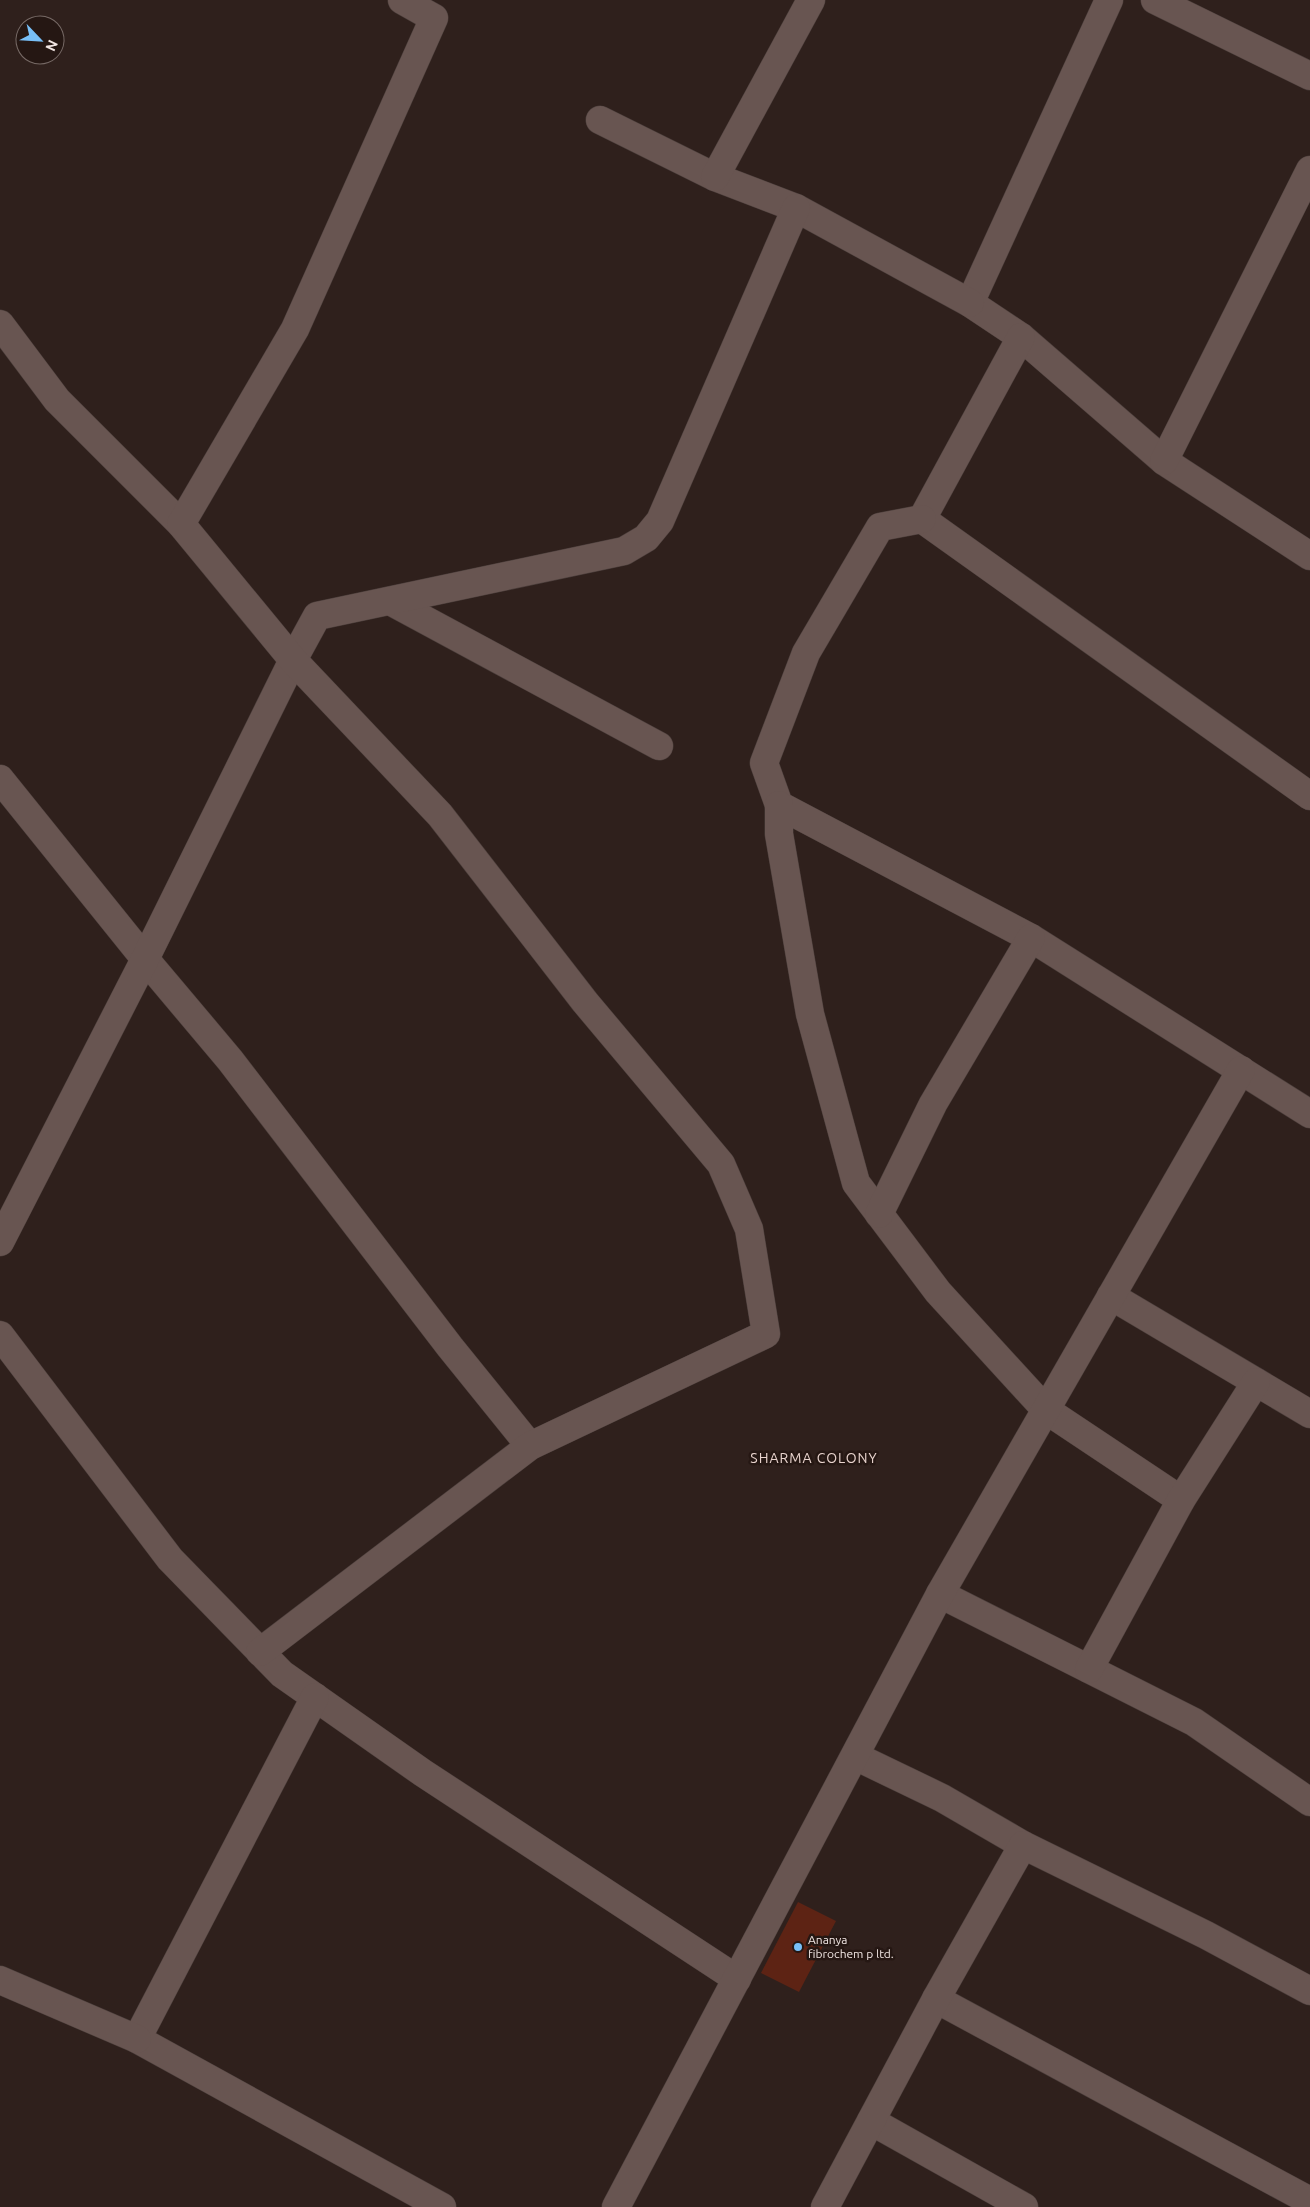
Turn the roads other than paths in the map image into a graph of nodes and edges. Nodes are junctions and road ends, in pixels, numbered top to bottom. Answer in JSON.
{"nodes":[{"id":1,"x":402,"y":0,"type":"edge"},
{"id":2,"x":811,"y":0,"type":"edge"},
{"id":3,"x":1109,"y":0,"type":"edge"},
{"id":4,"x":1155,"y":0,"type":"edge"},
{"id":5,"x":1310,"y":76,"type":"edge"},
{"id":6,"x":600,"y":120,"type":"dead end"},
{"id":7,"x":1310,"y":170,"type":"edge"},
{"id":8,"x":715,"y":176,"type":"junction"},
{"id":9,"x":796,"y":208,"type":"junction"},
{"id":10,"x":970,"y":303,"type":"junction"},
{"id":11,"x":0,"y":324,"type":"edge"},
{"id":12,"x":1021,"y":337,"type":"junction"},
{"id":13,"x":1164,"y":461,"type":"junction"},
{"id":14,"x":922,"y":519,"type":"junction"},
{"id":15,"x":181,"y":524,"type":"junction"},
{"id":16,"x":1310,"y":556,"type":"edge"},
{"id":17,"x":390,"y":600,"type":"junction"},
{"id":18,"x":293,"y":660,"type":"junction"},
{"id":19,"x":659,"y":746,"type":"dead end"},
{"id":20,"x":0,"y":779,"type":"edge"},
{"id":21,"x":1310,"y":796,"type":"edge"},
{"id":22,"x":779,"y":805,"type":"junction"},
{"id":23,"x":1031,"y":938,"type":"junction"},
{"id":24,"x":145,"y":959,"type":"junction"},
{"id":25,"x":1241,"y":1070,"type":"junction"},
{"id":26,"x":1310,"y":1114,"type":"edge"},
{"id":27,"x":879,"y":1214,"type":"junction"},
{"id":28,"x":0,"y":1242,"type":"edge"},
{"id":29,"x":1111,"y":1296,"type":"junction"},
{"id":30,"x":0,"y":1335,"type":"edge"},
{"id":31,"x":1256,"y":1382,"type":"junction"},
{"id":32,"x":1046,"y":1410,"type":"junction"},
{"id":33,"x":1310,"y":1414,"type":"edge"},
{"id":34,"x":530,"y":1446,"type":"junction"},
{"id":35,"x":1181,"y":1500,"type":"junction"},
{"id":36,"x":940,"y":1594,"type":"junction"},
{"id":37,"x":260,"y":1652,"type":"junction"},
{"id":38,"x":1089,"y":1669,"type":"junction"},
{"id":39,"x":315,"y":1697,"type":"junction"},
{"id":40,"x":855,"y":1756,"type":"junction"},
{"id":41,"x":1310,"y":1802,"type":"edge"},
{"id":42,"x":1023,"y":1845,"type":"junction"},
{"id":43,"x":737,"y":1979,"type":"junction"},
{"id":44,"x":0,"y":1980,"type":"edge"},
{"id":45,"x":1310,"y":1990,"type":"edge"},
{"id":46,"x":936,"y":1999,"type":"junction"},
{"id":47,"x":137,"y":2039,"type":"junction"},
{"id":48,"x":871,"y":2121,"type":"junction"},
{"id":49,"x":1310,"y":2201,"type":"edge"},
{"id":50,"x":442,"y":2207,"type":"edge"},
{"id":51,"x":616,"y":2207,"type":"edge"},
{"id":52,"x":825,"y":2207,"type":"edge"},
{"id":53,"x":1024,"y":2207,"type":"edge"}],
"edges":[{"from":1,"to":15,"type":"street"},
{"from":2,"to":8,"type":"street"},
{"from":3,"to":10,"type":"street"},
{"from":4,"to":5,"type":"street"},
{"from":6,"to":8,"type":"street"},
{"from":7,"to":13,"type":"street"},
{"from":8,"to":9,"type":"street"},
{"from":9,"to":10,"type":"street"},
{"from":9,"to":17,"type":"street"},
{"from":10,"to":12,"type":"street"},
{"from":11,"to":15,"type":"street"},
{"from":12,"to":13,"type":"street"},
{"from":12,"to":14,"type":"street"},
{"from":13,"to":16,"type":"street"},
{"from":14,"to":21,"type":"street"},
{"from":14,"to":22,"type":"street"},
{"from":15,"to":18,"type":"street"},
{"from":17,"to":18,"type":"street"},
{"from":17,"to":19,"type":"street"},
{"from":18,"to":24,"type":"street"},
{"from":18,"to":34,"type":"street"},
{"from":20,"to":24,"type":"street"},
{"from":22,"to":23,"type":"street"},
{"from":22,"to":27,"type":"street"},
{"from":23,"to":25,"type":"street"},
{"from":23,"to":27,"type":"street"},
{"from":24,"to":28,"type":"street"},
{"from":24,"to":34,"type":"street"},
{"from":25,"to":26,"type":"street"},
{"from":25,"to":29,"type":"street"},
{"from":27,"to":32,"type":"street"},
{"from":29,"to":31,"type":"street"},
{"from":29,"to":32,"type":"street"},
{"from":30,"to":37,"type":"street"},
{"from":31,"to":33,"type":"street"},
{"from":31,"to":35,"type":"street"},
{"from":32,"to":35,"type":"street"},
{"from":32,"to":36,"type":"street"},
{"from":34,"to":37,"type":"street"},
{"from":35,"to":38,"type":"street"},
{"from":36,"to":38,"type":"street"},
{"from":36,"to":40,"type":"street"},
{"from":37,"to":39,"type":"street"},
{"from":38,"to":41,"type":"street"},
{"from":39,"to":43,"type":"street"},
{"from":39,"to":47,"type":"street"},
{"from":40,"to":42,"type":"street"},
{"from":40,"to":43,"type":"street"},
{"from":42,"to":45,"type":"street"},
{"from":42,"to":46,"type":"street"},
{"from":43,"to":51,"type":"street"},
{"from":44,"to":47,"type":"street"},
{"from":46,"to":48,"type":"street"},
{"from":46,"to":49,"type":"street"},
{"from":47,"to":50,"type":"street"},
{"from":48,"to":52,"type":"street"},
{"from":48,"to":53,"type":"street"}]}
